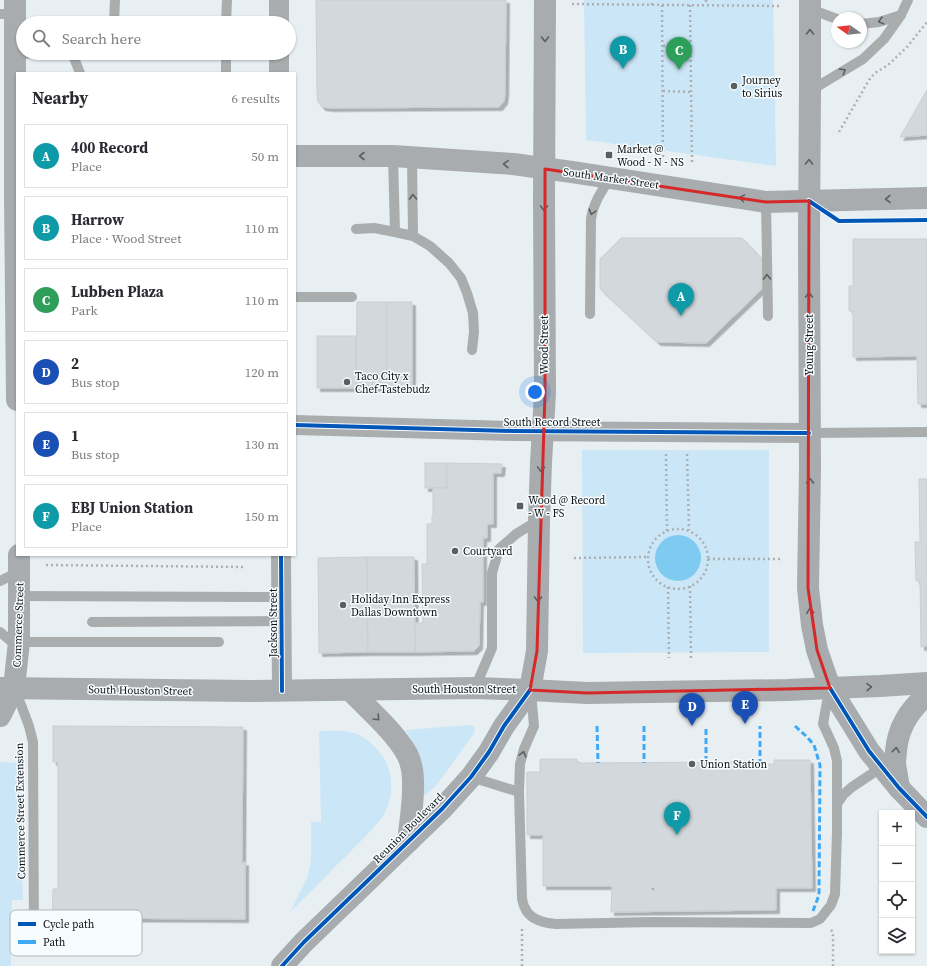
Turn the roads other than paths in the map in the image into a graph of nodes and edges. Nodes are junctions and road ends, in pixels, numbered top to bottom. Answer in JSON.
{"nodes":[{"id":1,"x":114,"y":0,"type":"edge"},
{"id":2,"x":227,"y":0,"type":"edge"},
{"id":3,"x":279,"y":0,"type":"edge"},
{"id":4,"x":545,"y":0,"type":"edge"},
{"id":5,"x":908,"y":0,"type":"edge"},
{"id":6,"x":810,"y":4,"type":"edge"},
{"id":7,"x":10,"y":10,"type":"edge"},
{"id":8,"x":901,"y":15,"type":"junction"},
{"id":9,"x":114,"y":16,"type":"edge"},
{"id":10,"x":226,"y":16,"type":"edge"},
{"id":11,"x":279,"y":16,"type":"edge"},
{"id":12,"x":831,"y":16,"type":"edge"},
{"id":13,"x":867,"y":23,"type":"edge"},
{"id":14,"x":15,"y":54,"type":"joint"},
{"id":15,"x":75,"y":60,"type":"edge"},
{"id":16,"x":226,"y":60,"type":"edge"},
{"id":17,"x":279,"y":60,"type":"edge"},
{"id":18,"x":80,"y":72,"type":"edge"},
{"id":19,"x":226,"y":72,"type":"edge"},
{"id":20,"x":279,"y":72,"type":"edge"},
{"id":21,"x":810,"y":92,"type":"junction"},
{"id":22,"x":296,"y":156,"type":"edge"},
{"id":23,"x":403,"y":157,"type":"junction"},
{"id":24,"x":10,"y":159,"type":"edge"},
{"id":25,"x":545,"y":169,"type":"junction"},
{"id":26,"x":610,"y":178,"type":"junction"},
{"id":27,"x":927,"y":198,"type":"edge"},
{"id":28,"x":809,"y":201,"type":"junction"},
{"id":29,"x":766,"y":202,"type":"junction"},
{"id":30,"x":356,"y":229,"type":"dead end"},
{"id":31,"x":395,"y":232,"type":"junction"},
{"id":32,"x":413,"y":236,"type":"junction"},
{"id":33,"x":296,"y":297,"type":"edge"},
{"id":34,"x":352,"y":298,"type":"dead end"},
{"id":35,"x":590,"y":314,"type":"dead end"},
{"id":36,"x":768,"y":316,"type":"dead end"},
{"id":37,"x":472,"y":350,"type":"dead end"},
{"id":38,"x":16,"y":366,"type":"edge"},
{"id":39,"x":296,"y":425,"type":"edge"},
{"id":40,"x":542,"y":430,"type":"junction"},
{"id":41,"x":927,"y":432,"type":"edge"},
{"id":42,"x":810,"y":433,"type":"junction"},
{"id":43,"x":539,"y":520,"type":"junction"},
{"id":44,"x":281,"y":556,"type":"edge"},
{"id":45,"x":19,"y":563,"type":"edge"},
{"id":46,"x":0,"y":581,"type":"edge"},
{"id":47,"x":20,"y":596,"type":"junction"},
{"id":48,"x":282,"y":597,"type":"junction"},
{"id":49,"x":282,"y":621,"type":"junction"},
{"id":50,"x":92,"y":622,"type":"dead end"},
{"id":51,"x":0,"y":632,"type":"edge"},
{"id":52,"x":219,"y":642,"type":"dead end"},
{"id":53,"x":19,"y":645,"type":"junction"},
{"id":54,"x":927,"y":683,"type":"edge"},
{"id":55,"x":7,"y":688,"type":"edge"},
{"id":56,"x":475,"y":688,"type":"junction"},
{"id":57,"x":830,"y":688,"type":"junction"},
{"id":58,"x":350,"y":690,"type":"junction"},
{"id":59,"x":530,"y":690,"type":"junction"},
{"id":60,"x":282,"y":691,"type":"junction"},
{"id":61,"x":927,"y":695,"type":"edge"},
{"id":62,"x":0,"y":716,"type":"edge"},
{"id":63,"x":882,"y":767,"type":"junction"},
{"id":64,"x":471,"y":777,"type":"junction"},
{"id":65,"x":899,"y":788,"type":"junction"},
{"id":66,"x":519,"y":792,"type":"junction"},
{"id":67,"x":837,"y":804,"type":"junction"},
{"id":68,"x":927,"y":817,"type":"edge"},
{"id":69,"x":408,"y":842,"type":"junction"},
{"id":70,"x":34,"y":910,"type":"edge"},
{"id":71,"x":282,"y":966,"type":"edge"}],
"edges":[{"from":1,"to":9,"type":"lane"},
{"from":2,"to":10,"type":"lane"},
{"from":3,"to":11,"type":"street"},
{"from":4,"to":25,"type":"main road","name":"Wood Street","one_way":true},
{"from":5,"to":8,"type":"lane"},
{"from":6,"to":12,"type":"lane"},
{"from":21,"to":6,"type":"main road","name":"Young Street","one_way":true},
{"from":7,"to":14,"type":"main road"},
{"from":8,"to":13,"type":"lane","one_way":true},
{"from":21,"to":8,"type":"lane","one_way":true},
{"from":14,"to":24,"type":"main road"},
{"from":15,"to":18,"type":"lane"},
{"from":16,"to":19,"type":"lane"},
{"from":17,"to":20,"type":"street"},
{"from":28,"to":21,"type":"main road","name":"Young Street","one_way":true},
{"from":23,"to":22,"type":"main road","name":"South Market Street","one_way":true},
{"from":25,"to":23,"type":"main road","name":"South Market Street","one_way":true},
{"from":23,"to":31,"type":"lane"},
{"from":32,"to":23,"type":"lane","one_way":true},
{"from":24,"to":38,"type":"main road"},
{"from":25,"to":26,"type":"main road","name":"South Market Street"},
{"from":25,"to":40,"type":"main road","name":"Wood Street","one_way":true},
{"from":29,"to":26,"type":"main road","name":"South Market Street","one_way":true},
{"from":26,"to":35,"type":"lane","one_way":true},
{"from":27,"to":28,"type":"main road","name":"South Market Street","one_way":true},
{"from":28,"to":29,"type":"main road","name":"South Market Street"},
{"from":42,"to":28,"type":"main road","name":"Young Street","one_way":true},
{"from":36,"to":29,"type":"lane","one_way":true},
{"from":30,"to":31,"type":"lane"},
{"from":31,"to":32,"type":"lane"},
{"from":32,"to":37,"type":"lane"},
{"from":33,"to":34,"type":"lane"},
{"from":39,"to":40,"type":"street","name":"South Record Street"},
{"from":40,"to":42,"type":"street","name":"South Record Street"},
{"from":40,"to":43,"type":"main road","name":"Wood Street","one_way":true},
{"from":41,"to":42,"type":"lane"},
{"from":57,"to":42,"type":"main road","name":"Young Street","one_way":true},
{"from":43,"to":56,"type":"lane"},
{"from":43,"to":59,"type":"main road","name":"Wood Street","one_way":true},
{"from":44,"to":48,"type":"street","name":"Jackson Street"},
{"from":45,"to":46,"type":"lane"},
{"from":45,"to":47,"type":"main road","name":"Commerce Street"},
{"from":47,"to":48,"type":"lane"},
{"from":47,"to":53,"type":"main road","name":"Commerce Street"},
{"from":48,"to":49,"type":"street","name":"Jackson Street"},
{"from":49,"to":50,"type":"lane"},
{"from":49,"to":60,"type":"street","name":"Jackson Street"},
{"from":51,"to":53,"type":"lane"},
{"from":52,"to":53,"type":"lane"},
{"from":53,"to":55,"type":"main road","name":"Commerce Street"},
{"from":57,"to":54,"type":"main road","name":"South Houston Street","one_way":true},
{"from":55,"to":60,"type":"main road","name":"South Houston Street"},
{"from":55,"to":62,"type":"main road","name":"Commerce Street"},
{"from":55,"to":70,"type":"lane","name":"Commerce Street Extension"},
{"from":56,"to":58,"type":"main road","name":"South Houston Street"},
{"from":56,"to":59,"type":"main road","name":"South Houston Street"},
{"from":57,"to":59,"type":"main road","name":"South Houston Street"},
{"from":57,"to":63,"type":"main road"},
{"from":57,"to":67,"type":"lane"},
{"from":58,"to":60,"type":"main road","name":"South Houston Street"},
{"from":58,"to":69,"type":"main road","one_way":true},
{"from":59,"to":64,"type":"main road","name":"Reunion Boulevard"},
{"from":66,"to":59,"type":"lane","one_way":true},
{"from":65,"to":61,"type":"main road","one_way":true},
{"from":63,"to":65,"type":"main road"},
{"from":63,"to":67,"type":"lane"},
{"from":64,"to":66,"type":"lane"},
{"from":64,"to":69,"type":"main road","name":"Reunion Boulevard"},
{"from":65,"to":68,"type":"main road"},
{"from":66,"to":67,"type":"lane"},
{"from":69,"to":71,"type":"main road","name":"Reunion Boulevard"}]}
